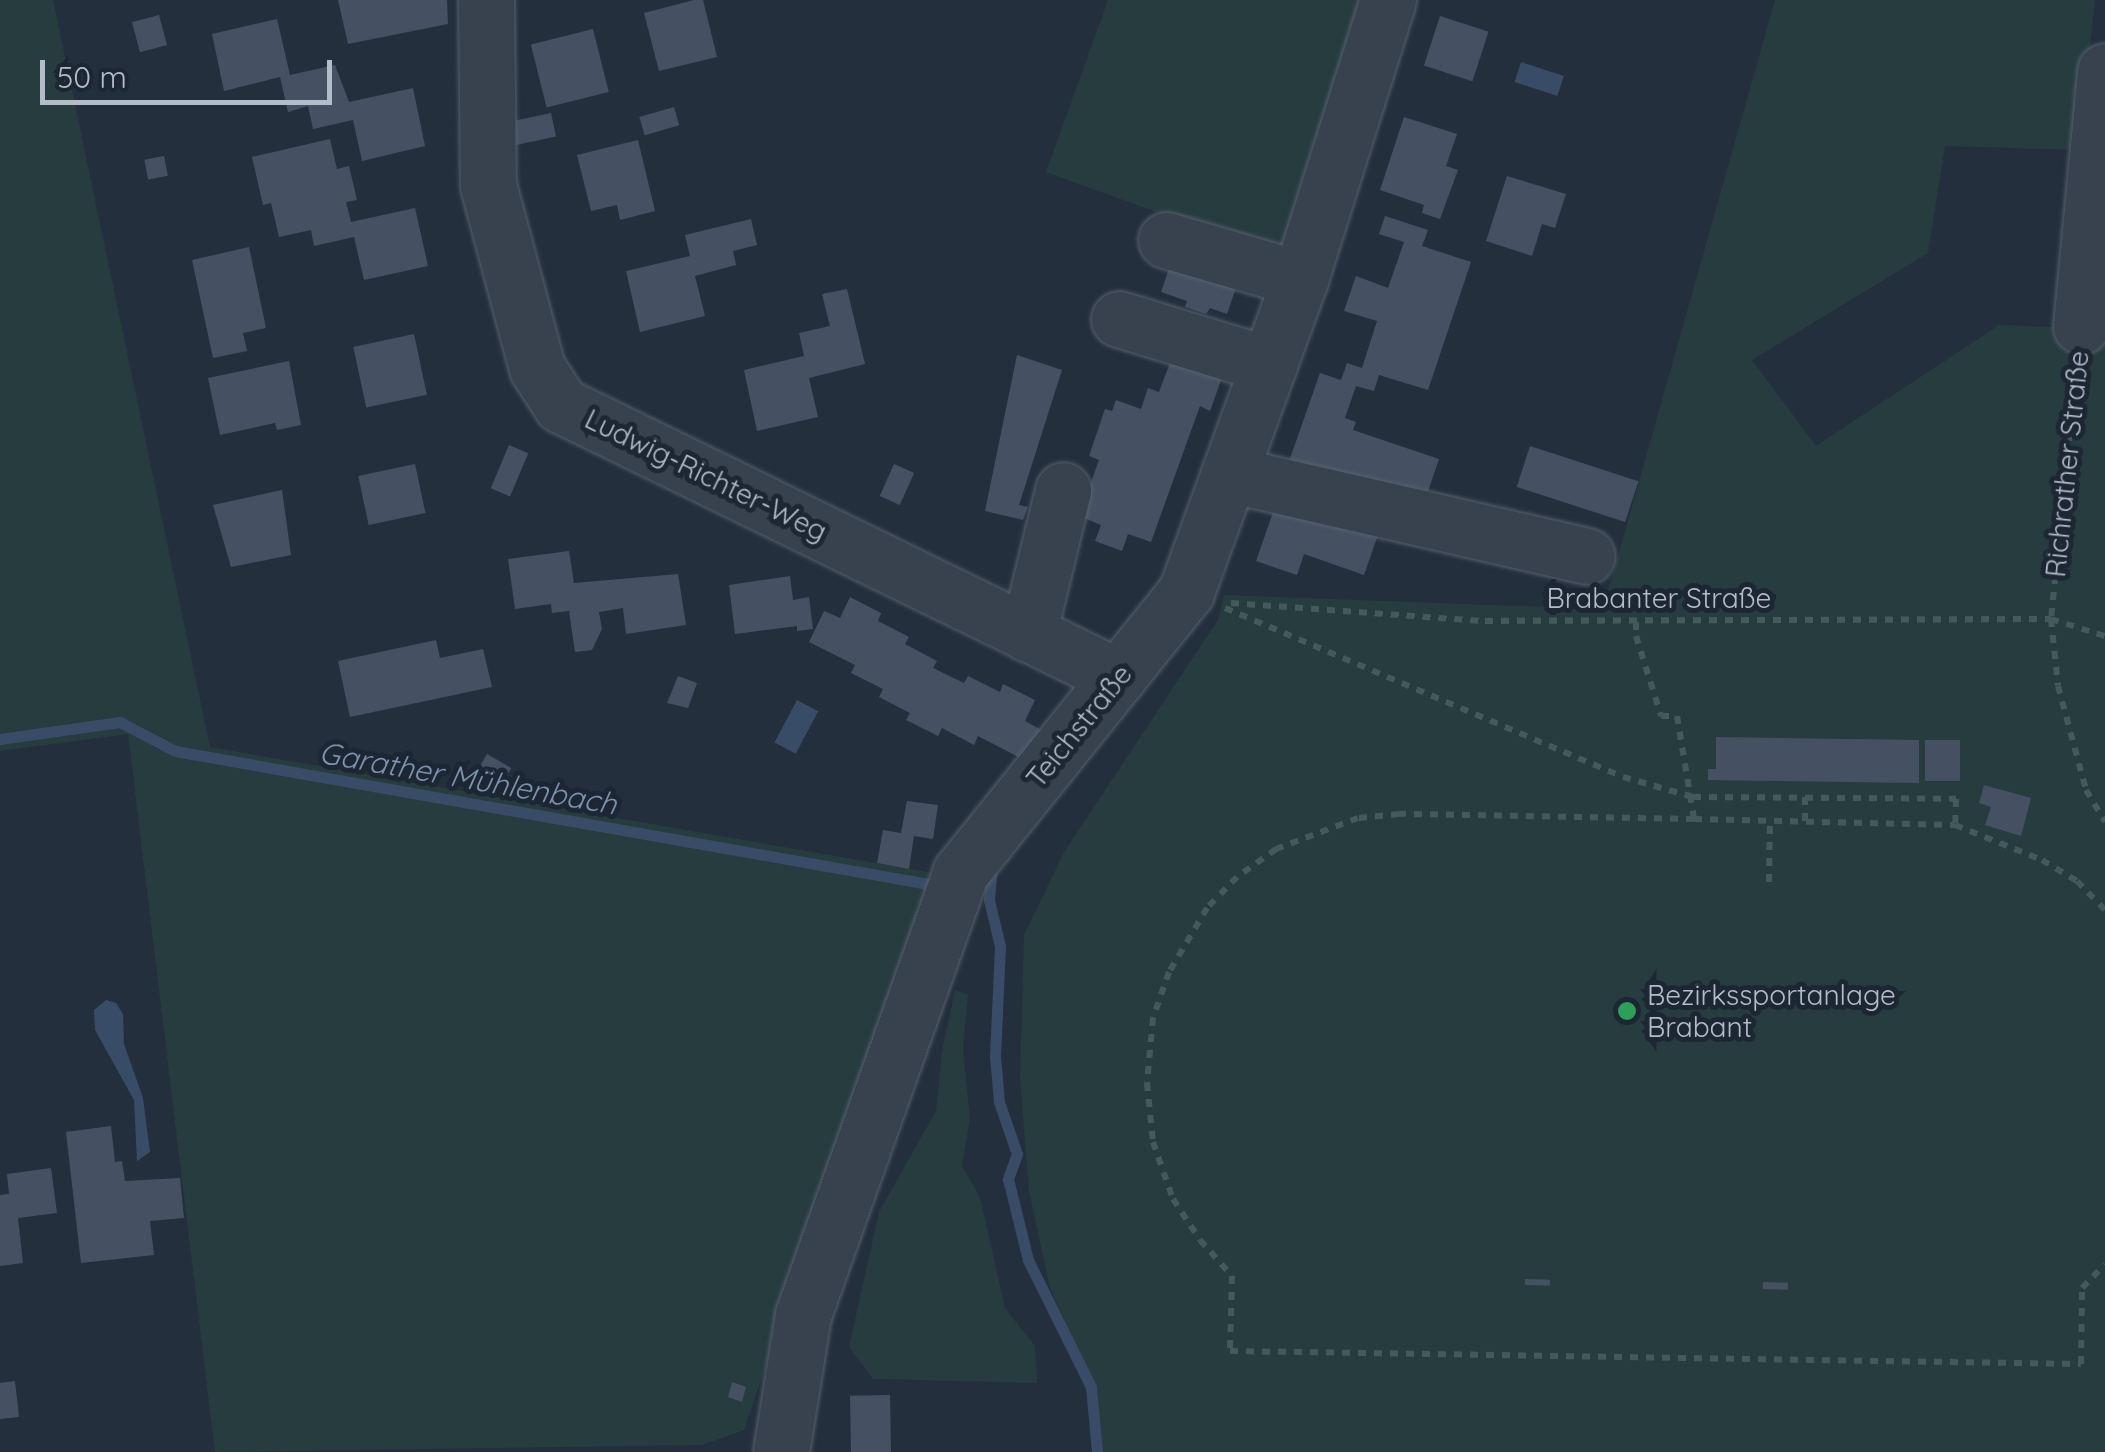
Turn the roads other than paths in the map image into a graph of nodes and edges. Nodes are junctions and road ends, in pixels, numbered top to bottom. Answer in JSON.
{"nodes":[{"id":1,"x":486,"y":0,"type":"edge"},
{"id":2,"x":1388,"y":0,"type":"edge"},
{"id":3,"x":2105,"y":71,"type":"edge"},
{"id":4,"x":1166,"y":240,"type":"dead end"},
{"id":5,"x":1300,"y":279,"type":"junction"},
{"id":6,"x":1120,"y":319,"type":"dead end"},
{"id":7,"x":2081,"y":326,"type":"road end"},
{"id":8,"x":1269,"y":365,"type":"junction"},
{"id":9,"x":1229,"y":474,"type":"junction"},
{"id":10,"x":1063,"y":490,"type":"dead end"},
{"id":11,"x":1586,"y":556,"type":"dead end"},
{"id":12,"x":1028,"y":634,"type":"junction"},
{"id":13,"x":1118,"y":678,"type":"junction"},
{"id":14,"x":781,"y":1452,"type":"edge"}],
"edges":[{"from":1,"to":12,"type":"street","name":"Ludwig-Richter-Weg"},
{"from":2,"to":5,"type":"street","name":"Teichstraße"},
{"from":3,"to":7,"type":"street","name":"Richrather Straße"},
{"from":4,"to":5,"type":"street"},
{"from":5,"to":8,"type":"street","name":"Teichstraße"},
{"from":6,"to":8,"type":"street"},
{"from":8,"to":9,"type":"street","name":"Teichstraße"},
{"from":9,"to":11,"type":"street"},
{"from":9,"to":13,"type":"street","name":"Teichstraße"},
{"from":10,"to":12,"type":"street"},
{"from":12,"to":13,"type":"street","name":"Ludwig-Richter-Weg"},
{"from":13,"to":14,"type":"street","name":"Teichstraße"}]}
